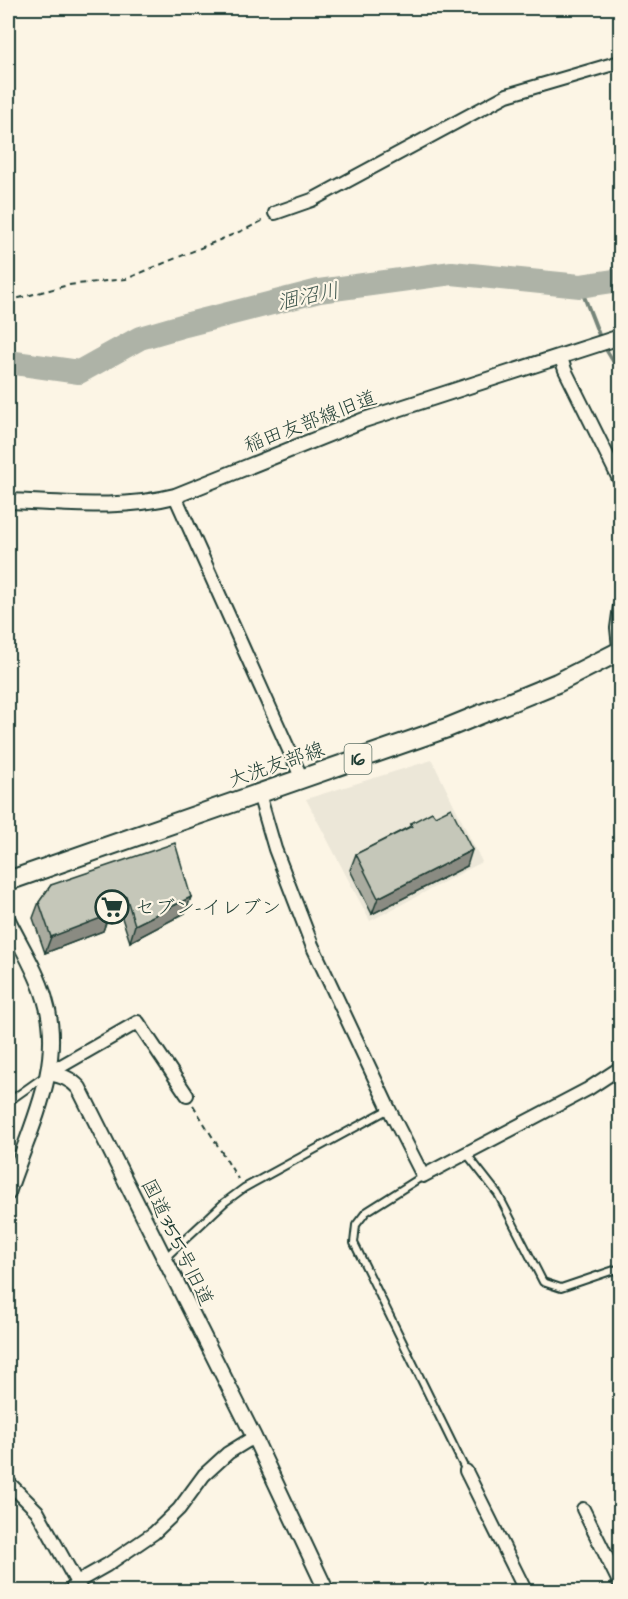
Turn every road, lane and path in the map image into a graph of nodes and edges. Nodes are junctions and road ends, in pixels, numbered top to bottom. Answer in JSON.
{"nodes":[{"id":1,"x":621,"y":62,"type":"edge"},
{"id":2,"x":275,"y":213,"type":"joint"},
{"id":3,"x":8,"y":301,"type":"edge"},
{"id":4,"x":621,"y":337,"type":"edge"},
{"id":5,"x":561,"y":357,"type":"junction"},
{"id":6,"x":621,"y":481,"type":"edge"},
{"id":7,"x":175,"y":496,"type":"junction"},
{"id":8,"x":8,"y":501,"type":"edge"},
{"id":9,"x":621,"y":606,"type":"edge"},
{"id":10,"x":620,"y":653,"type":"edge"},
{"id":11,"x":302,"y":779,"type":"junction"},
{"id":12,"x":259,"y":794,"type":"junction"},
{"id":13,"x":8,"y":881,"type":"edge"},
{"id":14,"x":8,"y":920,"type":"edge"},
{"id":15,"x":621,"y":1068,"type":"edge"},
{"id":16,"x":49,"y":1073,"type":"junction"},
{"id":17,"x":187,"y":1095,"type":"joint"},
{"id":18,"x":8,"y":1102,"type":"edge"},
{"id":19,"x":389,"y":1109,"type":"junction"},
{"id":20,"x":466,"y":1153,"type":"junction"},
{"id":21,"x":423,"y":1176,"type":"junction"},
{"id":22,"x":244,"y":1188,"type":"junction"},
{"id":23,"x":8,"y":1193,"type":"edge"},
{"id":24,"x":164,"y":1259,"type":"junction"},
{"id":25,"x":621,"y":1268,"type":"edge"},
{"id":26,"x":254,"y":1437,"type":"junction"},
{"id":27,"x":466,"y":1471,"type":"joint"},
{"id":28,"x":8,"y":1482,"type":"edge"},
{"id":29,"x":583,"y":1509,"type":"dead end"},
{"id":30,"x":621,"y":1584,"type":"edge"},
{"id":31,"x":76,"y":1588,"type":"edge"},
{"id":32,"x":327,"y":1592,"type":"edge"},
{"id":33,"x":526,"y":1592,"type":"edge"}],
"edges":[{"from":1,"to":2,"type":"street"},
{"from":2,"to":3,"type":"path"},
{"from":4,"to":5,"type":"street","name":"稲田友部線旧道"},
{"from":5,"to":6,"type":"street"},
{"from":5,"to":7,"type":"street","name":"稲田友部線旧道"},
{"from":7,"to":8,"type":"street","name":"稲田友部線旧道"},
{"from":7,"to":11,"type":"street"},
{"from":9,"to":10,"type":"street"},
{"from":10,"to":11,"type":"main road","name":"大洗友部線","number":"16"},
{"from":11,"to":12,"type":"main road","name":"大洗友部線","number":"16"},
{"from":12,"to":13,"type":"main road","name":"大洗友部線","number":"16"},
{"from":12,"to":19,"type":"street"},
{"from":14,"to":16,"type":"street"},
{"from":15,"to":20,"type":"street"},
{"from":16,"to":17,"type":"street"},
{"from":16,"to":18,"type":"lane"},
{"from":16,"to":23,"type":"street"},
{"from":16,"to":24,"type":"street","name":"国道355号旧道"},
{"from":17,"to":22,"type":"path"},
{"from":19,"to":21,"type":"street"},
{"from":19,"to":22,"type":"lane"},
{"from":20,"to":21,"type":"street"},
{"from":20,"to":25,"type":"lane"},
{"from":21,"to":27,"type":"lane"},
{"from":22,"to":24,"type":"lane"},
{"from":24,"to":26,"type":"street","name":"国道355号旧道"},
{"from":26,"to":31,"type":"street"},
{"from":26,"to":32,"type":"street","name":"国道355号旧道"},
{"from":27,"to":33,"type":"street"},
{"from":28,"to":31,"type":"street"},
{"from":29,"to":30,"type":"street"}]}
